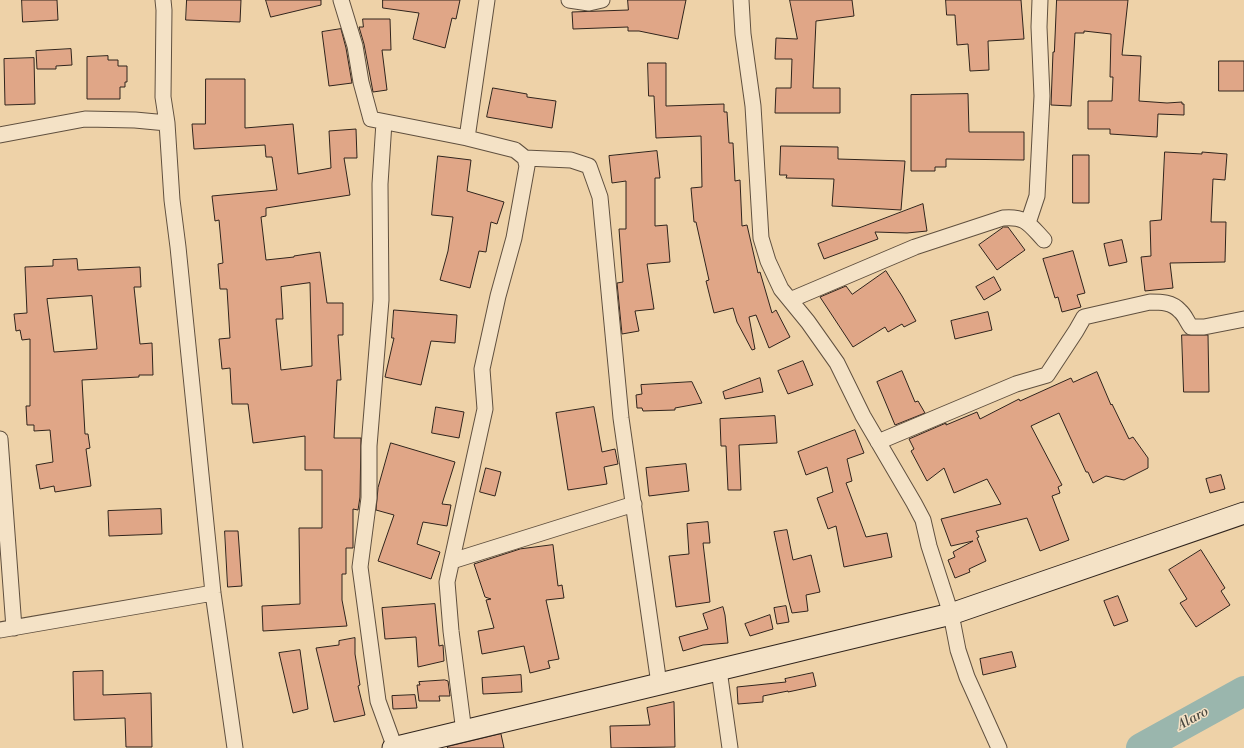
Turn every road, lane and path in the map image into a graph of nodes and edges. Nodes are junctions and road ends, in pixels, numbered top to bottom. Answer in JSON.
{"nodes":[{"id":1,"x":163,"y":0,"type":"edge"},
{"id":2,"x":341,"y":0,"type":"edge"},
{"id":3,"x":487,"y":0,"type":"edge"},
{"id":4,"x":569,"y":0,"type":"edge"},
{"id":5,"x":602,"y":0,"type":"edge"},
{"id":6,"x":741,"y":0,"type":"edge"},
{"id":7,"x":1040,"y":0,"type":"edge"},
{"id":8,"x":384,"y":122,"type":"junction"},
{"id":9,"x":167,"y":123,"type":"junction"},
{"id":10,"x":0,"y":135,"type":"edge"},
{"id":11,"x":466,"y":138,"type":"junction"},
{"id":12,"x":525,"y":158,"type":"junction"},
{"id":13,"x":1028,"y":223,"type":"junction"},
{"id":14,"x":1044,"y":240,"type":"dead end"},
{"id":15,"x":790,"y":300,"type":"junction"},
{"id":16,"x":1244,"y":319,"type":"edge"},
{"id":17,"x":0,"y":439,"type":"edge"},
{"id":18,"x":878,"y":442,"type":"junction"},
{"id":19,"x":634,"y":504,"type":"junction"},
{"id":20,"x":1244,"y":513,"type":"edge"},
{"id":21,"x":452,"y":561,"type":"junction"},
{"id":22,"x":213,"y":593,"type":"junction"},
{"id":23,"x":951,"y":614,"type":"junction"},
{"id":24,"x":7,"y":629,"type":"edge"},
{"id":25,"x":719,"y":670,"type":"junction"},
{"id":26,"x":659,"y":684,"type":"junction"},
{"id":27,"x":464,"y":732,"type":"junction"},
{"id":28,"x":235,"y":748,"type":"edge"},
{"id":29,"x":394,"y":748,"type":"edge"},
{"id":30,"x":730,"y":748,"type":"edge"},
{"id":31,"x":999,"y":748,"type":"edge"}],
"edges":[{"from":1,"to":9,"type":"street"},
{"from":2,"to":8,"type":"street"},
{"from":3,"to":11,"type":"street"},
{"from":4,"to":5,"type":"street"},
{"from":6,"to":15,"type":"street"},
{"from":7,"to":13,"type":"street"},
{"from":8,"to":11,"type":"street"},
{"from":8,"to":29,"type":"street"},
{"from":9,"to":10,"type":"street"},
{"from":9,"to":22,"type":"street"},
{"from":11,"to":12,"type":"street"},
{"from":12,"to":19,"type":"street"},
{"from":12,"to":21,"type":"street"},
{"from":13,"to":14,"type":"street"},
{"from":13,"to":15,"type":"street"},
{"from":15,"to":18,"type":"street"},
{"from":16,"to":18,"type":"street"},
{"from":17,"to":24,"type":"street"},
{"from":18,"to":23,"type":"street"},
{"from":19,"to":21,"type":"street"},
{"from":19,"to":26,"type":"street"},
{"from":20,"to":23,"type":"street"},
{"from":21,"to":27,"type":"street"},
{"from":22,"to":24,"type":"street"},
{"from":22,"to":28,"type":"street"},
{"from":23,"to":25,"type":"street"},
{"from":23,"to":31,"type":"street"},
{"from":25,"to":26,"type":"street"},
{"from":25,"to":30,"type":"street"},
{"from":26,"to":27,"type":"street"},
{"from":27,"to":29,"type":"street"}]}
